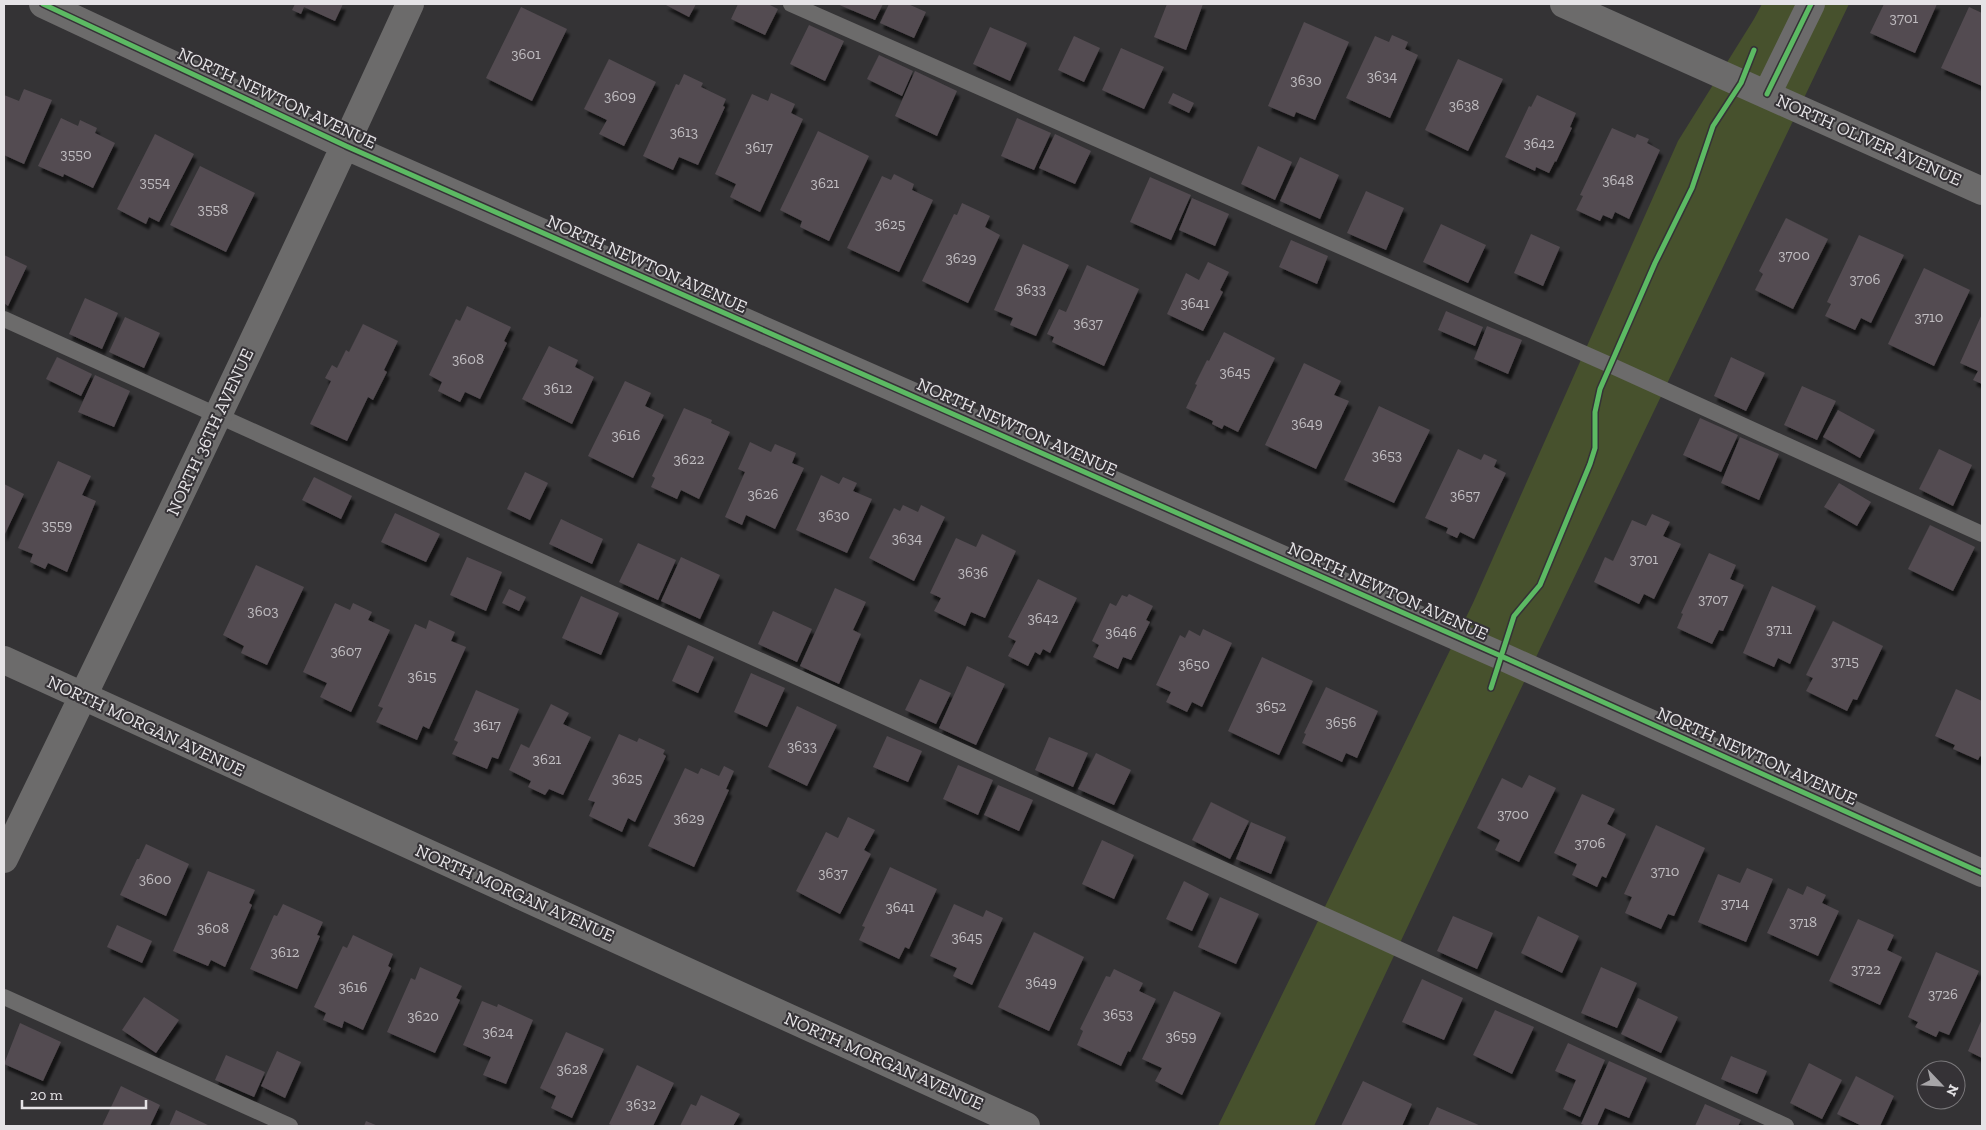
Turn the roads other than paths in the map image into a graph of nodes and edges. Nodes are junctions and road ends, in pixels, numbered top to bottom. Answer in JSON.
{"nodes":[{"id":1,"x":42,"y":4,"type":"edge"},
{"id":2,"x":410,"y":4,"type":"edge"},
{"id":3,"x":791,"y":4,"type":"edge"},
{"id":4,"x":1564,"y":4,"type":"edge"},
{"id":5,"x":1811,"y":4,"type":"edge"},
{"id":6,"x":1767,"y":94,"type":"junction"},
{"id":7,"x":346,"y":146,"type":"junction"},
{"id":8,"x":1982,"y":191,"type":"edge"},
{"id":9,"x":4,"y":319,"type":"edge"},
{"id":10,"x":217,"y":416,"type":"junction"},
{"id":11,"x":1982,"y":534,"type":"edge"},
{"id":12,"x":4,"y":660,"type":"edge"},
{"id":13,"x":83,"y":697,"type":"junction"},
{"id":14,"x":4,"y":859,"type":"edge"},
{"id":15,"x":1982,"y":873,"type":"edge"},
{"id":16,"x":4,"y":997,"type":"edge"},
{"id":17,"x":290,"y":1126,"type":"edge"},
{"id":18,"x":1026,"y":1126,"type":"edge"},
{"id":19,"x":1786,"y":1126,"type":"edge"}],
"edges":[{"from":1,"to":7,"type":"street","name":"NORTH NEWTON AVENUE"},
{"from":2,"to":7,"type":"street","name":"NORTH 36TH AVENUE"},
{"from":3,"to":11,"type":"lane"},
{"from":4,"to":6,"type":"street","name":"NORTH OLIVER AVENUE"},
{"from":5,"to":6,"type":"street"},
{"from":6,"to":8,"type":"street","name":"NORTH OLIVER AVENUE"},
{"from":7,"to":10,"type":"street","name":"NORTH 36TH AVENUE"},
{"from":7,"to":15,"type":"street","name":"NORTH NEWTON AVENUE"},
{"from":9,"to":10,"type":"lane"},
{"from":10,"to":13,"type":"street","name":"NORTH 36TH AVENUE"},
{"from":10,"to":19,"type":"lane"},
{"from":12,"to":13,"type":"street","name":"NORTH MORGAN AVENUE"},
{"from":13,"to":14,"type":"street","name":"NORTH 36TH AVENUE"},
{"from":13,"to":18,"type":"street","name":"NORTH MORGAN AVENUE"},
{"from":16,"to":17,"type":"lane"}]}
